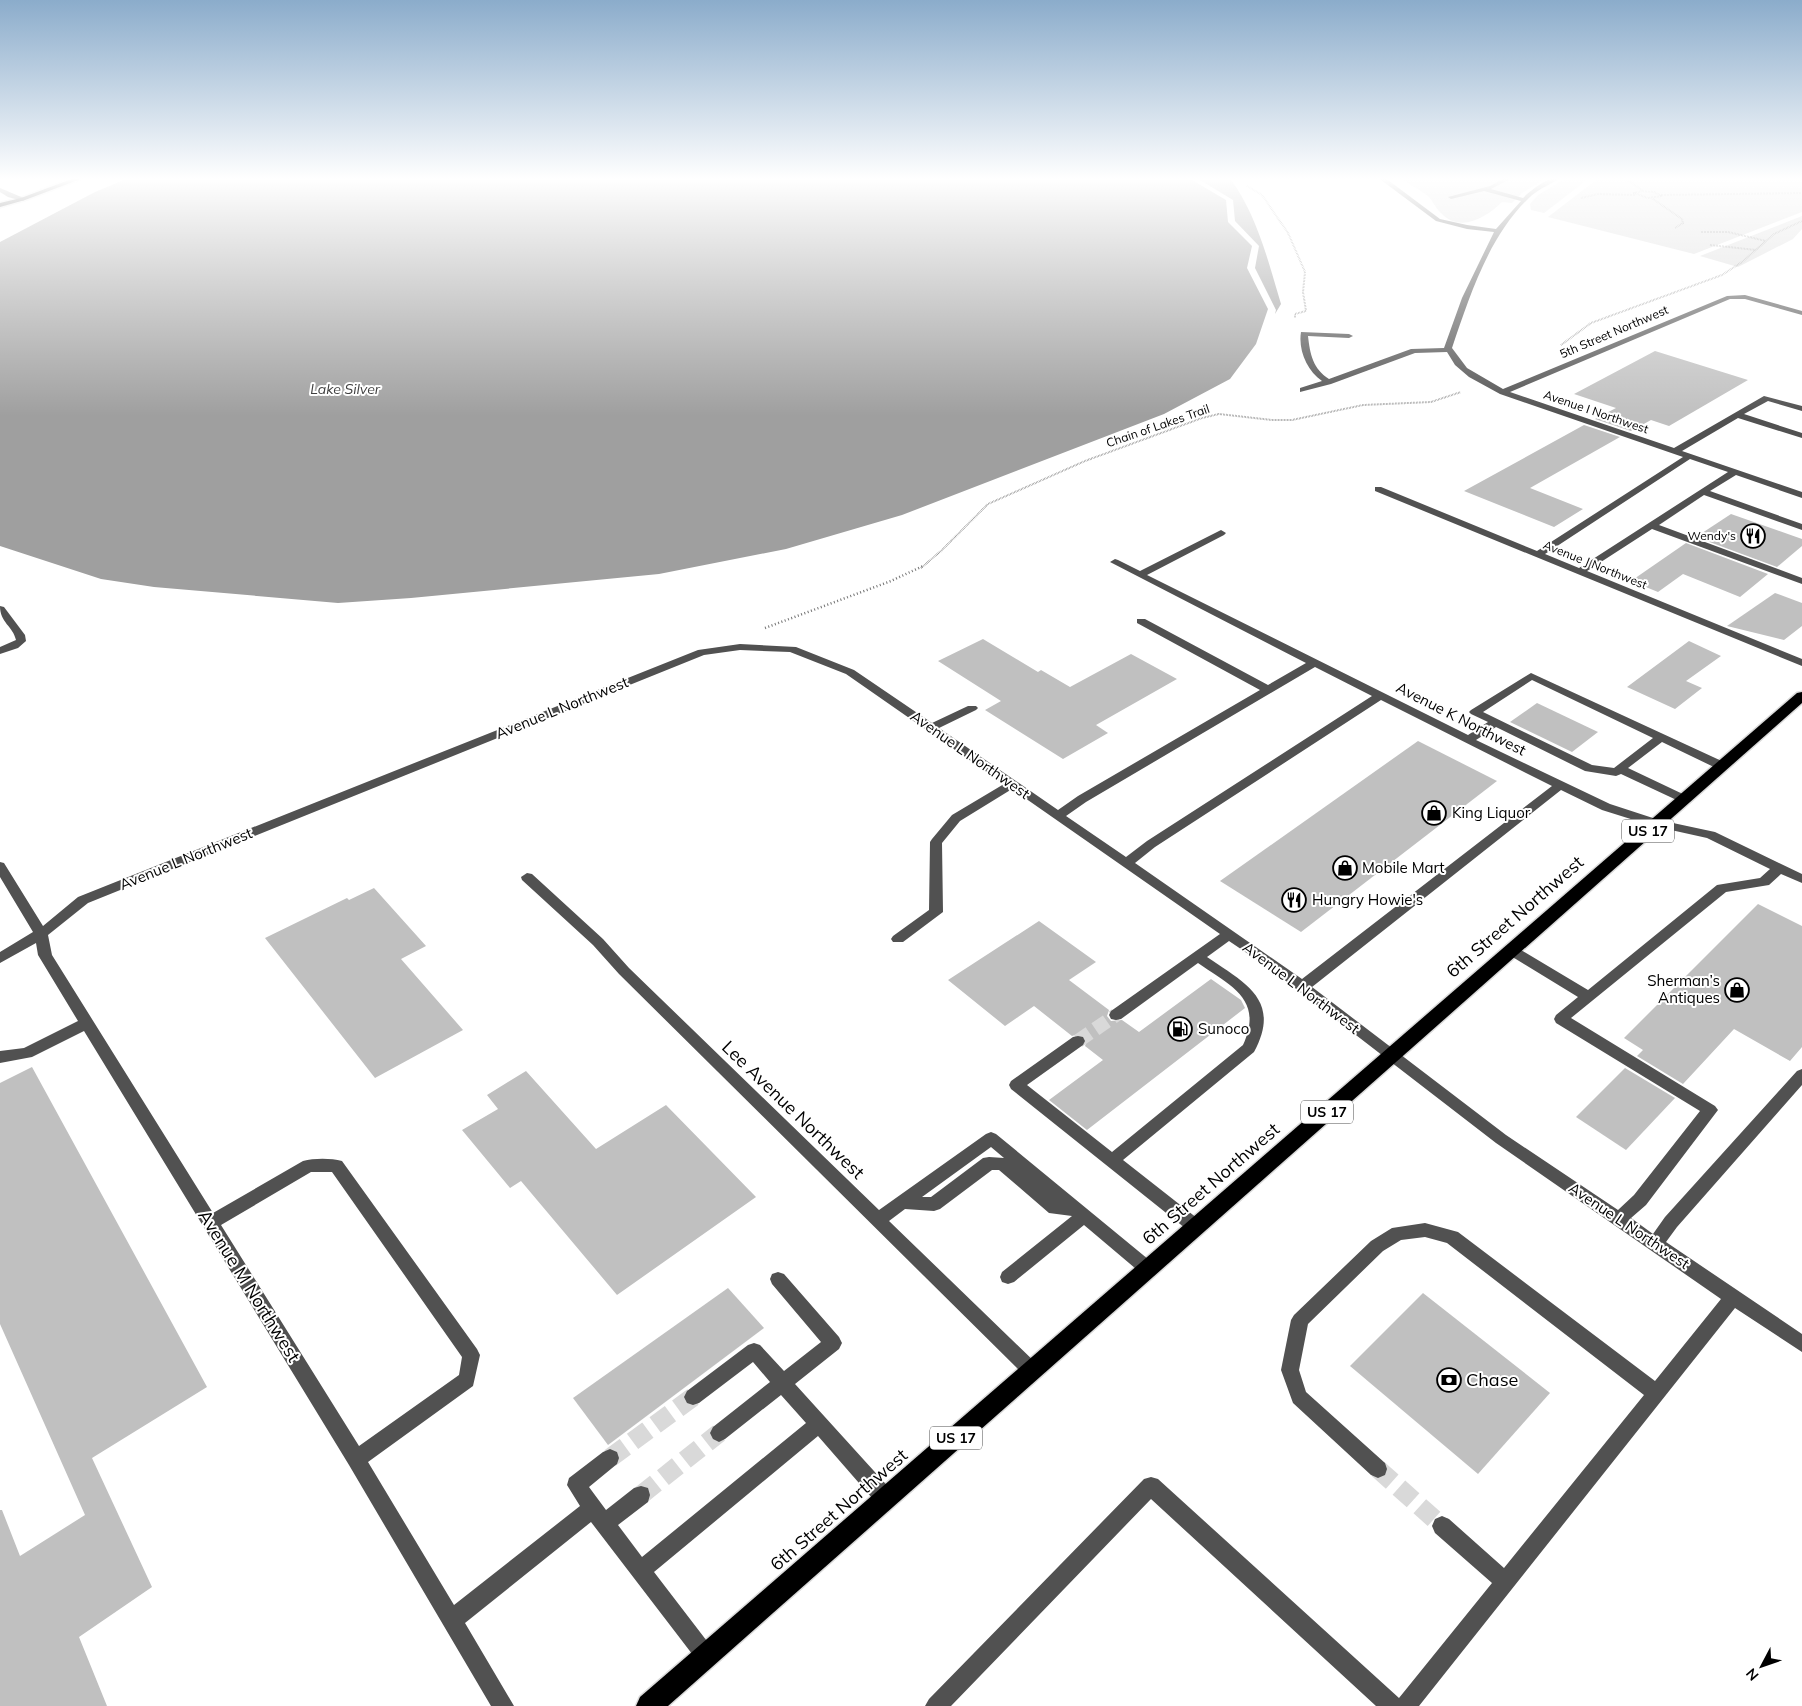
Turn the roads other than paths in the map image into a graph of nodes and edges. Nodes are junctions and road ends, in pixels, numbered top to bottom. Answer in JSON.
{"nodes":[{"id":1,"x":1485,"y":257,"type":"edge"},
{"id":2,"x":1802,"y":313,"type":"edge"},
{"id":3,"x":1349,"y":336,"type":"dead end"},
{"id":4,"x":1449,"y":350,"type":"junction"},
{"id":5,"x":1328,"y":382,"type":"junction"},
{"id":6,"x":1303,"y":390,"type":"dead end"},
{"id":7,"x":1504,"y":392,"type":"junction"},
{"id":8,"x":1802,"y":410,"type":"edge"},
{"id":9,"x":1738,"y":415,"type":"junction"},
{"id":10,"x":1802,"y":436,"type":"edge"},
{"id":11,"x":1675,"y":451,"type":"junction"},
{"id":12,"x":1690,"y":456,"type":"junction"},
{"id":13,"x":1735,"y":472,"type":"junction"},
{"id":14,"x":1378,"y":489,"type":"dead end"},
{"id":15,"x":1704,"y":492,"type":"junction"},
{"id":16,"x":1802,"y":494,"type":"edge"},
{"id":17,"x":1651,"y":525,"type":"junction"},
{"id":18,"x":1802,"y":527,"type":"edge"},
{"id":19,"x":1221,"y":533,"type":"dead end"},
{"id":20,"x":1537,"y":555,"type":"junction"},
{"id":21,"x":1115,"y":562,"type":"dead end"},
{"id":22,"x":1579,"y":572,"type":"junction"},
{"id":23,"x":1141,"y":574,"type":"junction"},
{"id":24,"x":1802,"y":581,"type":"edge"},
{"id":25,"x":0,"y":609,"type":"edge"},
{"id":26,"x":1141,"y":621,"type":"dead end"},
{"id":27,"x":0,"y":652,"type":"edge"},
{"id":28,"x":1315,"y":662,"type":"junction"},
{"id":29,"x":1802,"y":663,"type":"edge"},
{"id":30,"x":1268,"y":690,"type":"junction"},
{"id":31,"x":1381,"y":695,"type":"junction"},
{"id":32,"x":1802,"y":696,"type":"edge"},
{"id":33,"x":972,"y":708,"type":"dead end"},
{"id":34,"x":1496,"y":722,"type":"junction"},
{"id":35,"x":932,"y":728,"type":"junction"},
{"id":36,"x":1662,"y":737,"type":"junction"},
{"id":37,"x":1468,"y":740,"type":"junction"},
{"id":38,"x":1722,"y":766,"type":"junction"},
{"id":39,"x":1620,"y":769,"type":"junction"},
{"id":40,"x":1012,"y":784,"type":"junction"},
{"id":41,"x":1560,"y":785,"type":"junction"},
{"id":42,"x":1684,"y":799,"type":"junction"},
{"id":43,"x":1058,"y":816,"type":"junction"},
{"id":44,"x":1657,"y":823,"type":"junction"},
{"id":45,"x":1126,"y":863,"type":"junction"},
{"id":46,"x":0,"y":866,"type":"edge"},
{"id":47,"x":1779,"y":868,"type":"junction"},
{"id":48,"x":527,"y":877,"type":"dead end"},
{"id":49,"x":1802,"y":879,"type":"edge"},
{"id":50,"x":41,"y":934,"type":"junction"},
{"id":51,"x":1229,"y":934,"type":"junction"},
{"id":52,"x":898,"y":939,"type":"dead end"},
{"id":53,"x":1511,"y":950,"type":"junction"},
{"id":54,"x":1198,"y":957,"type":"junction"},
{"id":55,"x":0,"y":958,"type":"edge"},
{"id":56,"x":1302,"y":987,"type":"junction"},
{"id":57,"x":1589,"y":997,"type":"junction"},
{"id":58,"x":1116,"y":1015,"type":"tunnel mouth"},
{"id":59,"x":88,"y":1023,"type":"junction"},
{"id":60,"x":1078,"y":1041,"type":"tunnel mouth"},
{"id":61,"x":1391,"y":1055,"type":"junction"},
{"id":62,"x":0,"y":1057,"type":"edge"},
{"id":63,"x":1802,"y":1075,"type":"edge"},
{"id":64,"x":1111,"y":1161,"type":"junction"},
{"id":65,"x":902,"y":1202,"type":"junction"},
{"id":66,"x":1081,"y":1213,"type":"junction"},
{"id":67,"x":1619,"y":1219,"type":"junction"},
{"id":68,"x":878,"y":1220,"type":"junction"},
{"id":69,"x":210,"y":1222,"type":"junction"},
{"id":70,"x":1196,"y":1227,"type":"junction"},
{"id":71,"x":1655,"y":1244,"type":"junction"},
{"id":72,"x":1148,"y":1269,"type":"junction"},
{"id":73,"x":1008,"y":1277,"type":"dead end"},
{"id":74,"x":778,"y":1279,"type":"dead end"},
{"id":75,"x":1733,"y":1297,"type":"junction"},
{"id":76,"x":1802,"y":1344,"type":"edge"},
{"id":77,"x":1032,"y":1371,"type":"junction"},
{"id":78,"x":782,"y":1384,"type":"junction"},
{"id":79,"x":1656,"y":1393,"type":"junction"},
{"id":80,"x":694,"y":1397,"type":"tunnel mouth"},
{"id":81,"x":819,"y":1424,"type":"junction"},
{"id":82,"x":719,"y":1433,"type":"tunnel mouth"},
{"id":83,"x":610,"y":1458,"type":"tunnel mouth"},
{"id":84,"x":356,"y":1459,"type":"junction"},
{"id":85,"x":1378,"y":1469,"type":"tunnel mouth"},
{"id":86,"x":641,"y":1495,"type":"tunnel mouth"},
{"id":87,"x":886,"y":1499,"type":"junction"},
{"id":88,"x":593,"y":1508,"type":"junction"},
{"id":89,"x":606,"y":1523,"type":"junction"},
{"id":90,"x":1442,"y":1526,"type":"tunnel mouth"},
{"id":91,"x":640,"y":1571,"type":"junction"},
{"id":92,"x":1505,"y":1582,"type":"junction"},
{"id":93,"x":452,"y":1620,"type":"junction"},
{"id":94,"x":706,"y":1656,"type":"junction"},
{"id":95,"x":503,"y":1706,"type":"edge"},
{"id":96,"x":649,"y":1706,"type":"edge"},
{"id":97,"x":936,"y":1706,"type":"edge"},
{"id":98,"x":1392,"y":1706,"type":"edge"},
{"id":99,"x":1406,"y":1706,"type":"edge"}],
"edges":[{"from":1,"to":4,"type":"street"},
{"from":2,"to":7,"type":"street","name":"5th Street Northwest"},
{"from":3,"to":5,"type":"street"},
{"from":4,"to":5,"type":"street"},
{"from":4,"to":7,"type":"street","name":"Avenue I Northwest"},
{"from":5,"to":6,"type":"street"},
{"from":7,"to":11,"type":"street","name":"Avenue I Northwest"},
{"from":8,"to":9,"type":"street"},
{"from":9,"to":10,"type":"street"},
{"from":9,"to":11,"type":"street"},
{"from":11,"to":12,"type":"street","name":"Avenue I Northwest"},
{"from":12,"to":13,"type":"street","name":"Avenue I Northwest"},
{"from":12,"to":20,"type":"street"},
{"from":13,"to":15,"type":"street"},
{"from":13,"to":16,"type":"street","name":"Avenue I Northwest"},
{"from":14,"to":20,"type":"street","name":"Avenue J Northwest"},
{"from":15,"to":17,"type":"street"},
{"from":15,"to":18,"type":"street"},
{"from":17,"to":22,"type":"street"},
{"from":17,"to":24,"type":"street"},
{"from":19,"to":23,"type":"street"},
{"from":20,"to":22,"type":"street","name":"Avenue J Northwest"},
{"from":21,"to":23,"type":"street","name":"Avenue K Northwest"},
{"from":22,"to":29,"type":"street","name":"Avenue J Northwest"},
{"from":23,"to":28,"type":"street","name":"Avenue K Northwest"},
{"from":25,"to":27,"type":"street"},
{"from":26,"to":30,"type":"street"},
{"from":28,"to":30,"type":"street"},
{"from":28,"to":31,"type":"street","name":"Avenue K Northwest"},
{"from":30,"to":43,"type":"street"},
{"from":31,"to":37,"type":"street","name":"Avenue K Northwest"},
{"from":31,"to":45,"type":"street"},
{"from":32,"to":38,"type":"highway","name":"6th Street Northwest","number":"US 17"},
{"from":33,"to":35,"type":"street"},
{"from":34,"to":36,"type":"street"},
{"from":34,"to":37,"type":"street"},
{"from":34,"to":39,"type":"street"},
{"from":35,"to":40,"type":"street","name":"Avenue L Northwest"},
{"from":35,"to":50,"type":"street","name":"Avenue L Northwest"},
{"from":36,"to":38,"type":"street"},
{"from":36,"to":39,"type":"street"},
{"from":37,"to":41,"type":"street","name":"Avenue K Northwest"},
{"from":38,"to":42,"type":"highway","name":"6th Street Northwest","number":"US 17"},
{"from":39,"to":42,"type":"street"},
{"from":40,"to":43,"type":"street","name":"Avenue L Northwest"},
{"from":40,"to":52,"type":"street"},
{"from":41,"to":44,"type":"street","name":"Avenue K Northwest"},
{"from":41,"to":56,"type":"street"},
{"from":42,"to":44,"type":"highway","name":"6th Street Northwest","number":"US 17"},
{"from":43,"to":45,"type":"street","name":"Avenue L Northwest"},
{"from":44,"to":47,"type":"street","name":"Avenue K Northwest"},
{"from":44,"to":53,"type":"highway","name":"6th Street Northwest","number":"US 17"},
{"from":45,"to":51,"type":"street","name":"Avenue L Northwest"},
{"from":46,"to":50,"type":"street","name":"Avenue M Northwest"},
{"from":47,"to":49,"type":"street","name":"Avenue K Northwest"},
{"from":47,"to":57,"type":"street"},
{"from":48,"to":68,"type":"street","name":"Lee Avenue Northwest"},
{"from":50,"to":55,"type":"street","name":"Avenue L Northwest"},
{"from":50,"to":59,"type":"street","name":"Avenue M Northwest"},
{"from":51,"to":54,"type":"street"},
{"from":51,"to":56,"type":"street","name":"Avenue L Northwest"},
{"from":53,"to":57,"type":"street"},
{"from":53,"to":61,"type":"highway","name":"6th Street Northwest","number":"US 17"},
{"from":54,"to":58,"type":"street"},
{"from":54,"to":64,"type":"street"},
{"from":56,"to":61,"type":"street","name":"Avenue L Northwest"},
{"from":57,"to":67,"type":"street"},
{"from":59,"to":62,"type":"street"},
{"from":59,"to":69,"type":"street","name":"Avenue M Northwest"},
{"from":60,"to":64,"type":"street"},
{"from":61,"to":67,"type":"street","name":"Avenue L Northwest"},
{"from":61,"to":70,"type":"highway","name":"6th Street Northwest","number":"US 17"},
{"from":63,"to":71,"type":"street"},
{"from":64,"to":70,"type":"street"},
{"from":65,"to":66,"type":"street"},
{"from":65,"to":66,"type":"street"},
{"from":65,"to":68,"type":"street"},
{"from":66,"to":72,"type":"street"},
{"from":66,"to":73,"type":"street"},
{"from":67,"to":71,"type":"street","name":"Avenue L Northwest"},
{"from":68,"to":77,"type":"street","name":"Lee Avenue Northwest"},
{"from":69,"to":84,"type":"street","name":"Avenue M Northwest"},
{"from":69,"to":84,"type":"street"},
{"from":70,"to":72,"type":"highway","name":"6th Street Northwest","number":"US 17"},
{"from":71,"to":75,"type":"street","name":"Avenue L Northwest"},
{"from":72,"to":77,"type":"highway","name":"6th Street Northwest","number":"US 17"},
{"from":74,"to":78,"type":"street"},
{"from":75,"to":76,"type":"street","name":"Avenue L Northwest"},
{"from":75,"to":79,"type":"street"},
{"from":77,"to":87,"type":"highway","name":"6th Street Northwest","number":"US 17"},
{"from":78,"to":80,"type":"street"},
{"from":78,"to":81,"type":"street"},
{"from":78,"to":82,"type":"street"},
{"from":79,"to":85,"type":"street"},
{"from":79,"to":92,"type":"street"},
{"from":81,"to":87,"type":"street"},
{"from":81,"to":91,"type":"street"},
{"from":83,"to":88,"type":"street"},
{"from":84,"to":93,"type":"street","name":"Avenue M Northwest"},
{"from":86,"to":89,"type":"street"},
{"from":87,"to":94,"type":"highway","name":"6th Street Northwest","number":"US 17"},
{"from":88,"to":89,"type":"street"},
{"from":88,"to":93,"type":"street"},
{"from":89,"to":91,"type":"street"},
{"from":90,"to":92,"type":"street"},
{"from":91,"to":94,"type":"street"},
{"from":92,"to":99,"type":"street"},
{"from":93,"to":95,"type":"street","name":"Avenue M Northwest"},
{"from":94,"to":96,"type":"highway","name":"6th Street Northwest","number":"US 17"},
{"from":97,"to":98,"type":"street"}]}
